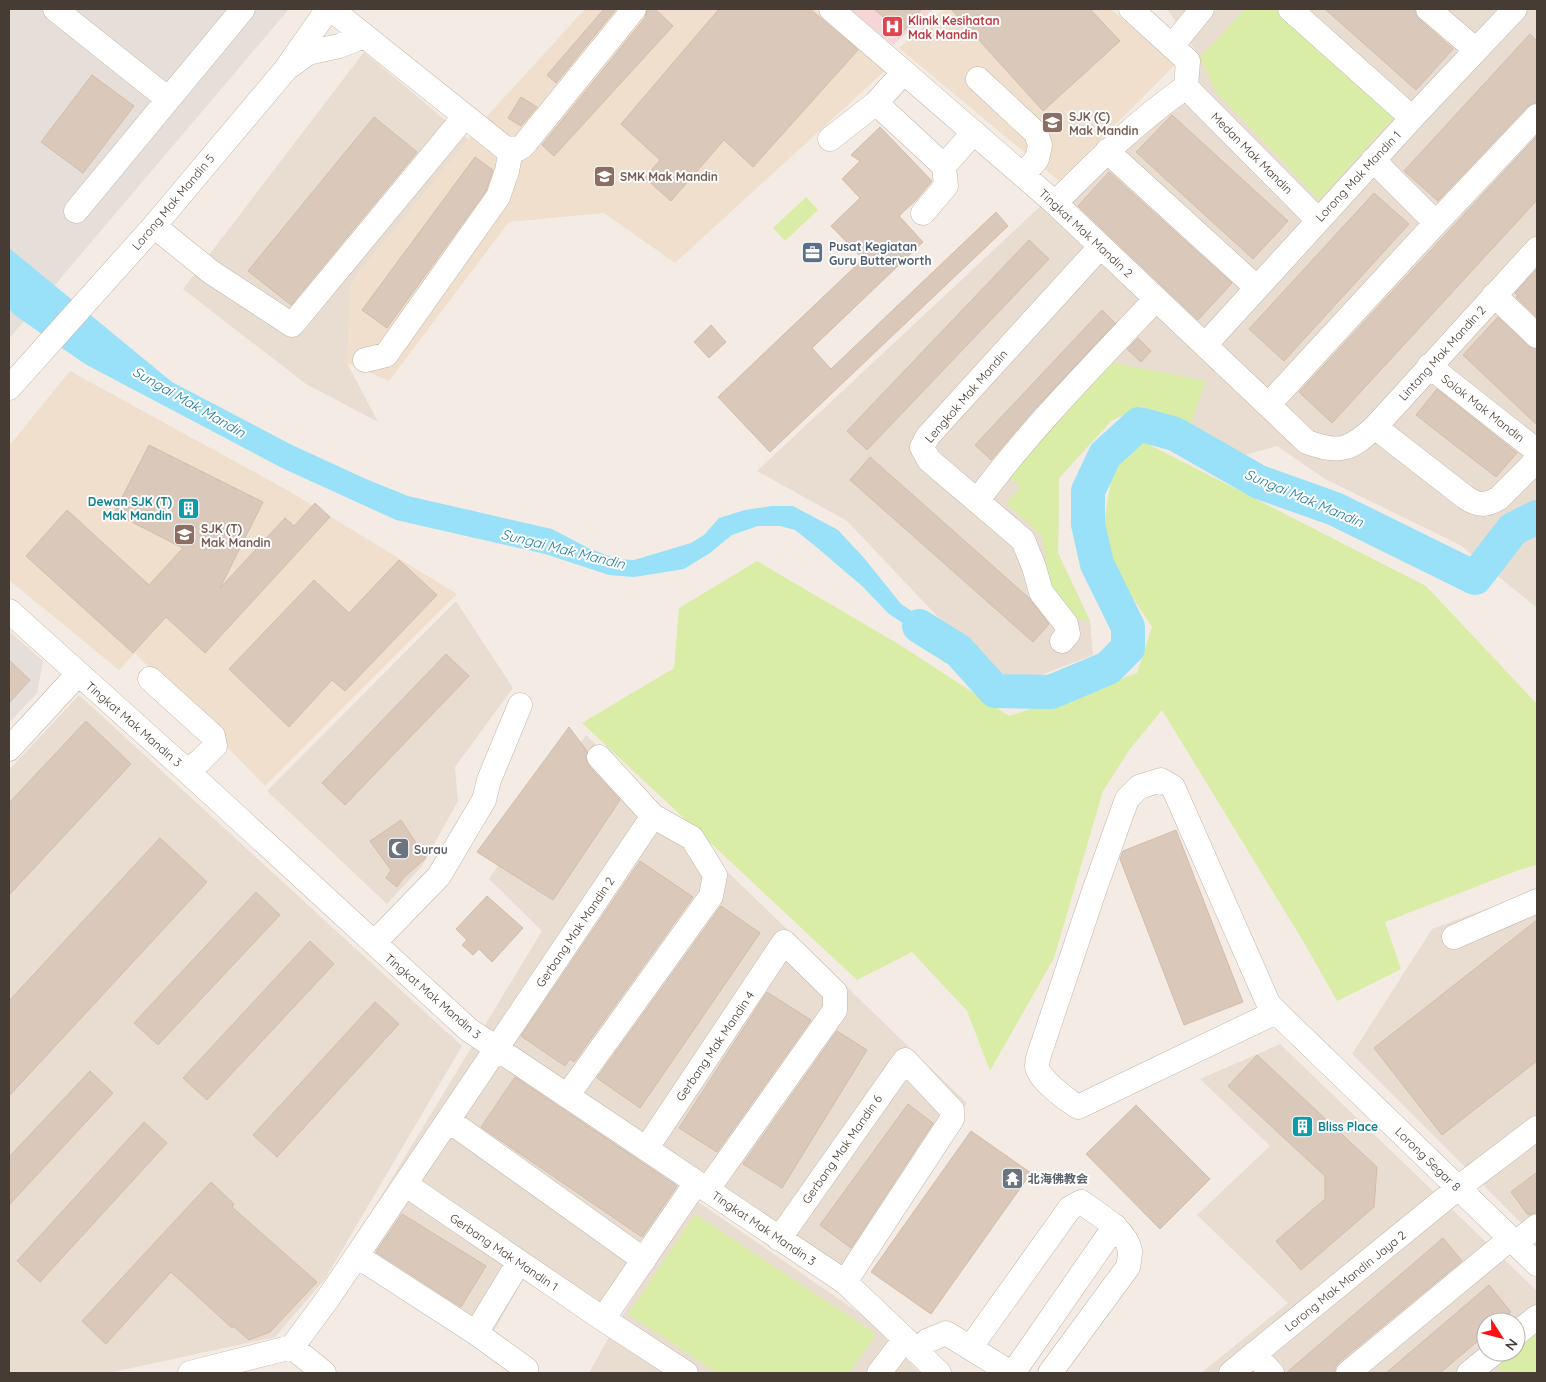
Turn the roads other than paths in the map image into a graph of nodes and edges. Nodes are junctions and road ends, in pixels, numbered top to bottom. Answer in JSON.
{"nodes":[{"id":1,"x":55,"y":9,"type":"edge"},
{"id":2,"x":243,"y":9,"type":"edge"},
{"id":3,"x":330,"y":9,"type":"edge"},
{"id":4,"x":634,"y":9,"type":"edge"},
{"id":5,"x":831,"y":9,"type":"edge"},
{"id":6,"x":1131,"y":9,"type":"edge"},
{"id":7,"x":1202,"y":9,"type":"edge"},
{"id":8,"x":1290,"y":9,"type":"edge"},
{"id":9,"x":1428,"y":9,"type":"edge"},
{"id":10,"x":1515,"y":9,"type":"edge"},
{"id":11,"x":364,"y":36,"type":"junction"},
{"id":12,"x":1172,"y":46,"type":"junction"},
{"id":13,"x":1476,"y":50,"type":"junction"},
{"id":14,"x":286,"y":69,"type":"junction"},
{"id":15,"x":904,"y":72,"type":"junction"},
{"id":16,"x":978,"y":79,"type":"dead end"},
{"id":17,"x":1186,"y":87,"type":"junction"},
{"id":18,"x":168,"y":99,"type":"junction"},
{"id":19,"x":876,"y":103,"type":"junction"},
{"id":20,"x":465,"y":116,"type":"junction"},
{"id":21,"x":1537,"y":116,"type":"edge"},
{"id":22,"x":1412,"y":118,"type":"junction"},
{"id":23,"x":974,"y":132,"type":"junction"},
{"id":24,"x":830,"y":139,"type":"dead end"},
{"id":25,"x":511,"y":150,"type":"junction"},
{"id":26,"x":1107,"y":151,"type":"junction"},
{"id":27,"x":1373,"y":160,"type":"junction"},
{"id":28,"x":944,"y":166,"type":"junction"},
{"id":29,"x":1022,"y":175,"type":"junction"},
{"id":30,"x":1055,"y":203,"type":"junction"},
{"id":31,"x":76,"y":211,"type":"dead end"},
{"id":32,"x":923,"y":213,"type":"dead end"},
{"id":33,"x":1318,"y":220,"type":"junction"},
{"id":34,"x":1436,"y":223,"type":"junction"},
{"id":35,"x":154,"y":226,"type":"junction"},
{"id":36,"x":1101,"y":246,"type":"junction"},
{"id":37,"x":1537,"y":249,"type":"edge"},
{"id":38,"x":1256,"y":287,"type":"junction"},
{"id":39,"x":1494,"y":295,"type":"junction"},
{"id":40,"x":1156,"y":299,"type":"junction"},
{"id":41,"x":1537,"y":336,"type":"edge"},
{"id":42,"x":1204,"y":345,"type":"junction"},
{"id":43,"x":366,"y":360,"type":"dead end"},
{"id":44,"x":1429,"y":366,"type":"junction"},
{"id":45,"x":12,"y":384,"type":"edge"},
{"id":46,"x":1268,"y":405,"type":"junction"},
{"id":47,"x":1375,"y":427,"type":"junction"},
{"id":48,"x":1340,"y":449,"type":"joint"},
{"id":49,"x":1537,"y":450,"type":"edge"},
{"id":50,"x":1537,"y":460,"type":"edge"},
{"id":51,"x":977,"y":501,"type":"junction"},
{"id":52,"x":9,"y":611,"type":"edge"},
{"id":53,"x":1062,"y":641,"type":"dead end"},
{"id":54,"x":78,"y":674,"type":"junction"},
{"id":55,"x":150,"y":679,"type":"dead end"},
{"id":56,"x":520,"y":705,"type":"dead end"},
{"id":57,"x":9,"y":749,"type":"edge"},
{"id":58,"x":599,"y":757,"type":"dead end"},
{"id":59,"x":187,"y":771,"type":"junction"},
{"id":60,"x":654,"y":816,"type":"junction"},
{"id":61,"x":1537,"y":901,"type":"edge"},
{"id":62,"x":1454,"y":937,"type":"dead end"},
{"id":63,"x":374,"y":943,"type":"junction"},
{"id":64,"x":1276,"y":1012,"type":"junction"},
{"id":65,"x":496,"y":1049,"type":"junction"},
{"id":66,"x":567,"y":1096,"type":"junction"},
{"id":67,"x":448,"y":1120,"type":"junction"},
{"id":68,"x":1537,"y":1128,"type":"edge"},
{"id":69,"x":646,"y":1149,"type":"junction"},
{"id":70,"x":405,"y":1184,"type":"junction"},
{"id":71,"x":701,"y":1186,"type":"junction"},
{"id":72,"x":1458,"y":1188,"type":"junction"},
{"id":73,"x":1115,"y":1226,"type":"junction"},
{"id":74,"x":1537,"y":1226,"type":"edge"},
{"id":75,"x":779,"y":1239,"type":"junction"},
{"id":76,"x":1513,"y":1241,"type":"junction"},
{"id":77,"x":357,"y":1256,"type":"junction"},
{"id":78,"x":644,"y":1260,"type":"junction"},
{"id":79,"x":519,"y":1262,"type":"junction"},
{"id":80,"x":1537,"y":1264,"type":"edge"},
{"id":81,"x":844,"y":1282,"type":"junction"},
{"id":82,"x":1537,"y":1317,"type":"edge"},
{"id":83,"x":603,"y":1319,"type":"junction"},
{"id":84,"x":1526,"y":1326,"type":"edge"},
{"id":85,"x":476,"y":1333,"type":"junction"},
{"id":86,"x":911,"y":1346,"type":"junction"},
{"id":87,"x":292,"y":1347,"type":"junction"},
{"id":88,"x":970,"y":1348,"type":"junction"},
{"id":89,"x":1254,"y":1354,"type":"junction"},
{"id":90,"x":190,"y":1373,"type":"edge"},
{"id":91,"x":324,"y":1373,"type":"edge"},
{"id":92,"x":525,"y":1373,"type":"edge"},
{"id":93,"x":686,"y":1373,"type":"edge"},
{"id":94,"x":879,"y":1373,"type":"edge"},
{"id":95,"x":939,"y":1373,"type":"edge"},
{"id":96,"x":1012,"y":1373,"type":"edge"},
{"id":97,"x":1050,"y":1373,"type":"edge"},
{"id":98,"x":1231,"y":1373,"type":"edge"},
{"id":99,"x":1272,"y":1373,"type":"edge"},
{"id":100,"x":1348,"y":1373,"type":"edge"}],
"edges":[{"from":1,"to":18,"type":"street"},
{"from":2,"to":18,"type":"street"},
{"from":3,"to":11,"type":"street"},
{"from":3,"to":14,"type":"street","name":"Lorong Mak Mandin 5"},
{"from":4,"to":25,"type":"street"},
{"from":5,"to":15,"type":"street","name":"Tingkat Mak Mandin 2"},
{"from":6,"to":12,"type":"street"},
{"from":7,"to":12,"type":"street"},
{"from":8,"to":22,"type":"street"},
{"from":9,"to":13,"type":"street"},
{"from":10,"to":13,"type":"street","name":"Lorong Mak Mandin 1"},
{"from":11,"to":14,"type":"street"},
{"from":11,"to":20,"type":"street"},
{"from":12,"to":17,"type":"street"},
{"from":13,"to":22,"type":"street","name":"Lorong Mak Mandin 1"},
{"from":14,"to":35,"type":"street","name":"Lorong Mak Mandin 5"},
{"from":15,"to":19,"type":"street"},
{"from":15,"to":23,"type":"street","name":"Tingkat Mak Mandin 2"},
{"from":16,"to":29,"type":"street"},
{"from":17,"to":26,"type":"street"},
{"from":17,"to":33,"type":"street","name":"Medan Mak Mandin"},
{"from":18,"to":31,"type":"street"},
{"from":19,"to":24,"type":"street"},
{"from":19,"to":28,"type":"street"},
{"from":20,"to":25,"type":"street"},
{"from":20,"to":35,"type":"street"},
{"from":21,"to":34,"type":"street"},
{"from":22,"to":27,"type":"street","name":"Lorong Mak Mandin 1"},
{"from":23,"to":28,"type":"street"},
{"from":23,"to":29,"type":"street","name":"Tingkat Mak Mandin 2"},
{"from":25,"to":43,"type":"street"},
{"from":26,"to":30,"type":"street"},
{"from":26,"to":38,"type":"street"},
{"from":27,"to":33,"type":"street","name":"Lorong Mak Mandin 1"},
{"from":27,"to":34,"type":"street"},
{"from":28,"to":32,"type":"street"},
{"from":29,"to":30,"type":"street","name":"Tingkat Mak Mandin 2"},
{"from":30,"to":36,"type":"street","name":"Tingkat Mak Mandin 2"},
{"from":33,"to":38,"type":"street","name":"Lorong Mak Mandin 1"},
{"from":34,"to":46,"type":"street"},
{"from":35,"to":45,"type":"street","name":"Lorong Mak Mandin 5"},
{"from":36,"to":40,"type":"street","name":"Tingkat Mak Mandin 2"},
{"from":36,"to":51,"type":"street","name":"Lengkok Mak Mandin"},
{"from":37,"to":39,"type":"street","name":"Lintang Mak Mandin 2"},
{"from":38,"to":42,"type":"street","name":"Lorong Mak Mandin 1"},
{"from":39,"to":41,"type":"street"},
{"from":39,"to":44,"type":"street","name":"Lintang Mak Mandin 2"},
{"from":40,"to":42,"type":"street","name":"Tingkat Mak Mandin 2"},
{"from":40,"to":51,"type":"street"},
{"from":42,"to":46,"type":"street","name":"Tingkat Mak Mandin 2"},
{"from":44,"to":47,"type":"street","name":"Lintang Mak Mandin 2"},
{"from":44,"to":49,"type":"street","name":"Solok Mak Mandin"},
{"from":46,"to":48,"type":"street","name":"Tingkat Mak Mandin 2"},
{"from":47,"to":48,"type":"street","name":"Lintang Mak Mandin 2"},
{"from":47,"to":50,"type":"street"},
{"from":51,"to":53,"type":"street","name":"Lengkok Mak Mandin"},
{"from":52,"to":54,"type":"street","name":"Tingkat Mak Mandin 3"},
{"from":54,"to":57,"type":"street"},
{"from":54,"to":59,"type":"street","name":"Tingkat Mak Mandin 3"},
{"from":55,"to":59,"type":"street"},
{"from":56,"to":63,"type":"street"},
{"from":58,"to":60,"type":"street"},
{"from":59,"to":63,"type":"street","name":"Tingkat Mak Mandin 3"},
{"from":60,"to":65,"type":"street","name":"Gerbang Mak Mandin 2"},
{"from":60,"to":66,"type":"street"},
{"from":61,"to":62,"type":"street"},
{"from":63,"to":65,"type":"street","name":"Tingkat Mak Mandin 3"},
{"from":64,"to":64,"type":"street","name":"Lorong Segar 8"},
{"from":64,"to":72,"type":"street","name":"Lorong Segar 8"},
{"from":65,"to":66,"type":"street","name":"Tingkat Mak Mandin 3"},
{"from":65,"to":67,"type":"street","name":"Gerbang Mak Mandin 2"},
{"from":66,"to":69,"type":"street","name":"Tingkat Mak Mandin 3"},
{"from":67,"to":70,"type":"street","name":"Gerbang Mak Mandin 2"},
{"from":67,"to":78,"type":"street"},
{"from":68,"to":72,"type":"street","name":"Lorong Mak Mandin Jaya 2"},
{"from":69,"to":71,"type":"street","name":"Tingkat Mak Mandin 3"},
{"from":69,"to":71,"type":"street","name":"Gerbang Mak Mandin 4"},
{"from":70,"to":77,"type":"street","name":"Gerbang Mak Mandin 2"},
{"from":70,"to":79,"type":"street","name":"Gerbang Mak Mandin 1"},
{"from":71,"to":75,"type":"street","name":"Tingkat Mak Mandin 3"},
{"from":71,"to":78,"type":"street"},
{"from":72,"to":76,"type":"street","name":"Lorong Segar 8"},
{"from":72,"to":89,"type":"street","name":"Lorong Mak Mandin Jaya 2"},
{"from":73,"to":88,"type":"street"},
{"from":73,"to":96,"type":"street"},
{"from":73,"to":97,"type":"street"},
{"from":74,"to":76,"type":"street"},
{"from":75,"to":81,"type":"street","name":"Tingkat Mak Mandin 3"},
{"from":75,"to":81,"type":"street","name":"Gerbang Mak Mandin 6"},
{"from":76,"to":80,"type":"street","name":"Lorong Segar 8"},
{"from":76,"to":100,"type":"street"},
{"from":77,"to":85,"type":"street"},
{"from":77,"to":87,"type":"street","name":"Gerbang Mak Mandin 2"},
{"from":78,"to":83,"type":"street"},
{"from":79,"to":83,"type":"street","name":"Gerbang Mak Mandin 1"},
{"from":79,"to":85,"type":"street"},
{"from":81,"to":86,"type":"street","name":"Tingkat Mak Mandin 3"},
{"from":82,"to":84,"type":"street"},
{"from":83,"to":93,"type":"street","name":"Gerbang Mak Mandin 1"},
{"from":85,"to":92,"type":"street"},
{"from":86,"to":88,"type":"street"},
{"from":86,"to":94,"type":"street"},
{"from":86,"to":95,"type":"street","name":"Tingkat Mak Mandin 3"},
{"from":87,"to":90,"type":"street"},
{"from":87,"to":91,"type":"street"},
{"from":88,"to":96,"type":"street"},
{"from":89,"to":98,"type":"street","name":"Lorong Mak Mandin Jaya 2"},
{"from":89,"to":99,"type":"street"}]}
